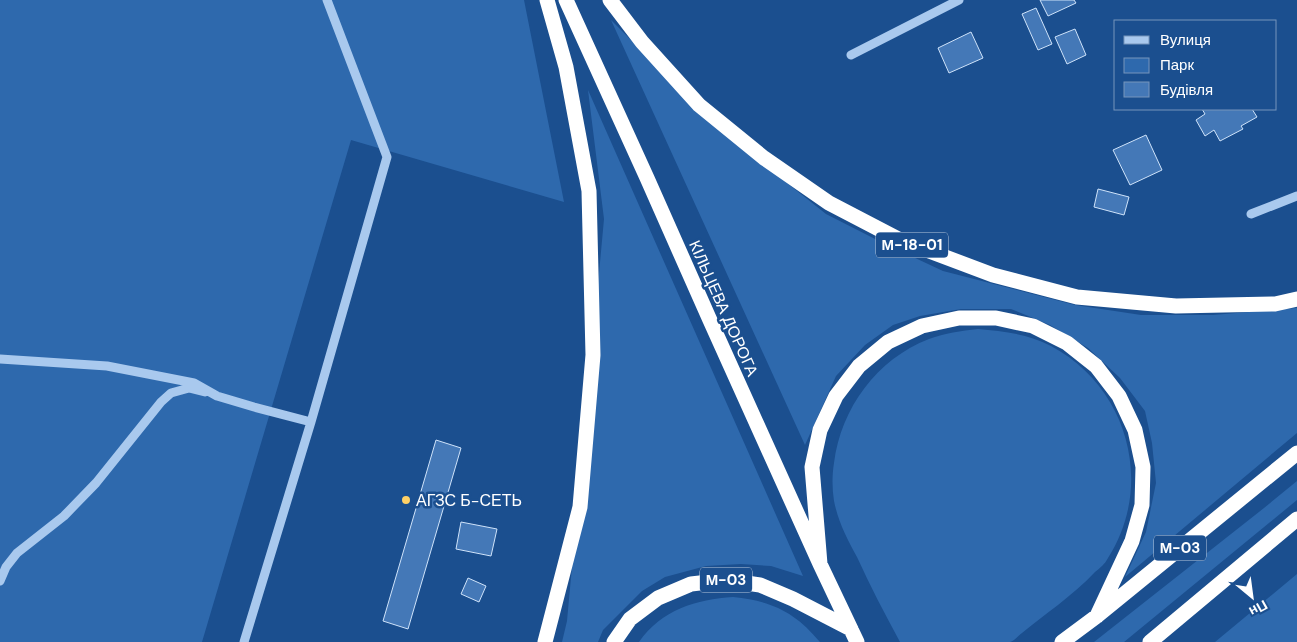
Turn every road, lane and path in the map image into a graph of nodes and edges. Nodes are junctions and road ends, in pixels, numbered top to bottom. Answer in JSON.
{"nodes":[{"id":1,"x":327,"y":0,"type":"edge"},
{"id":2,"x":547,"y":0,"type":"edge"},
{"id":3,"x":566,"y":0,"type":"edge"},
{"id":4,"x":610,"y":0,"type":"edge"},
{"id":5,"x":959,"y":0,"type":"edge"},
{"id":6,"x":851,"y":55,"type":"dead end"},
{"id":7,"x":1297,"y":196,"type":"edge"},
{"id":8,"x":1251,"y":214,"type":"dead end"},
{"id":9,"x":1297,"y":300,"type":"edge"},
{"id":10,"x":0,"y":359,"type":"edge"},
{"id":11,"x":217,"y":396,"type":"junction"},
{"id":12,"x":311,"y":422,"type":"junction"},
{"id":13,"x":1297,"y":453,"type":"edge"},
{"id":14,"x":1297,"y":519,"type":"edge"},
{"id":15,"x":820,"y":564,"type":"junction"},
{"id":16,"x":0,"y":580,"type":"edge"},
{"id":17,"x":1097,"y":616,"type":"junction"},
{"id":18,"x":854,"y":636,"type":"edge"},
{"id":19,"x":244,"y":642,"type":"edge"},
{"id":20,"x":545,"y":642,"type":"edge"},
{"id":21,"x":614,"y":642,"type":"edge"},
{"id":22,"x":1062,"y":642,"type":"edge"},
{"id":23,"x":1150,"y":642,"type":"edge"}],
"edges":[{"from":1,"to":12,"type":"street"},
{"from":2,"to":20,"type":"highway"},
{"from":3,"to":15,"type":"highway","name":"КІЛЬЦЕВА ДОРОГА"},
{"from":4,"to":9,"type":"highway","number":"М-18-01"},
{"from":5,"to":6,"type":"street"},
{"from":7,"to":8,"type":"street"},
{"from":10,"to":11,"type":"street"},
{"from":11,"to":12,"type":"street"},
{"from":11,"to":16,"type":"street"},
{"from":12,"to":19,"type":"street"},
{"from":13,"to":17,"type":"highway","number":"М-03"},
{"from":14,"to":23,"type":"highway"},
{"from":15,"to":17,"type":"highway"},
{"from":15,"to":18,"type":"highway","name":"КІЛЬЦЕВА ДОРОГА"},
{"from":17,"to":22,"type":"highway","number":"М-03"},
{"from":18,"to":21,"type":"highway","number":"М-03"}]}
